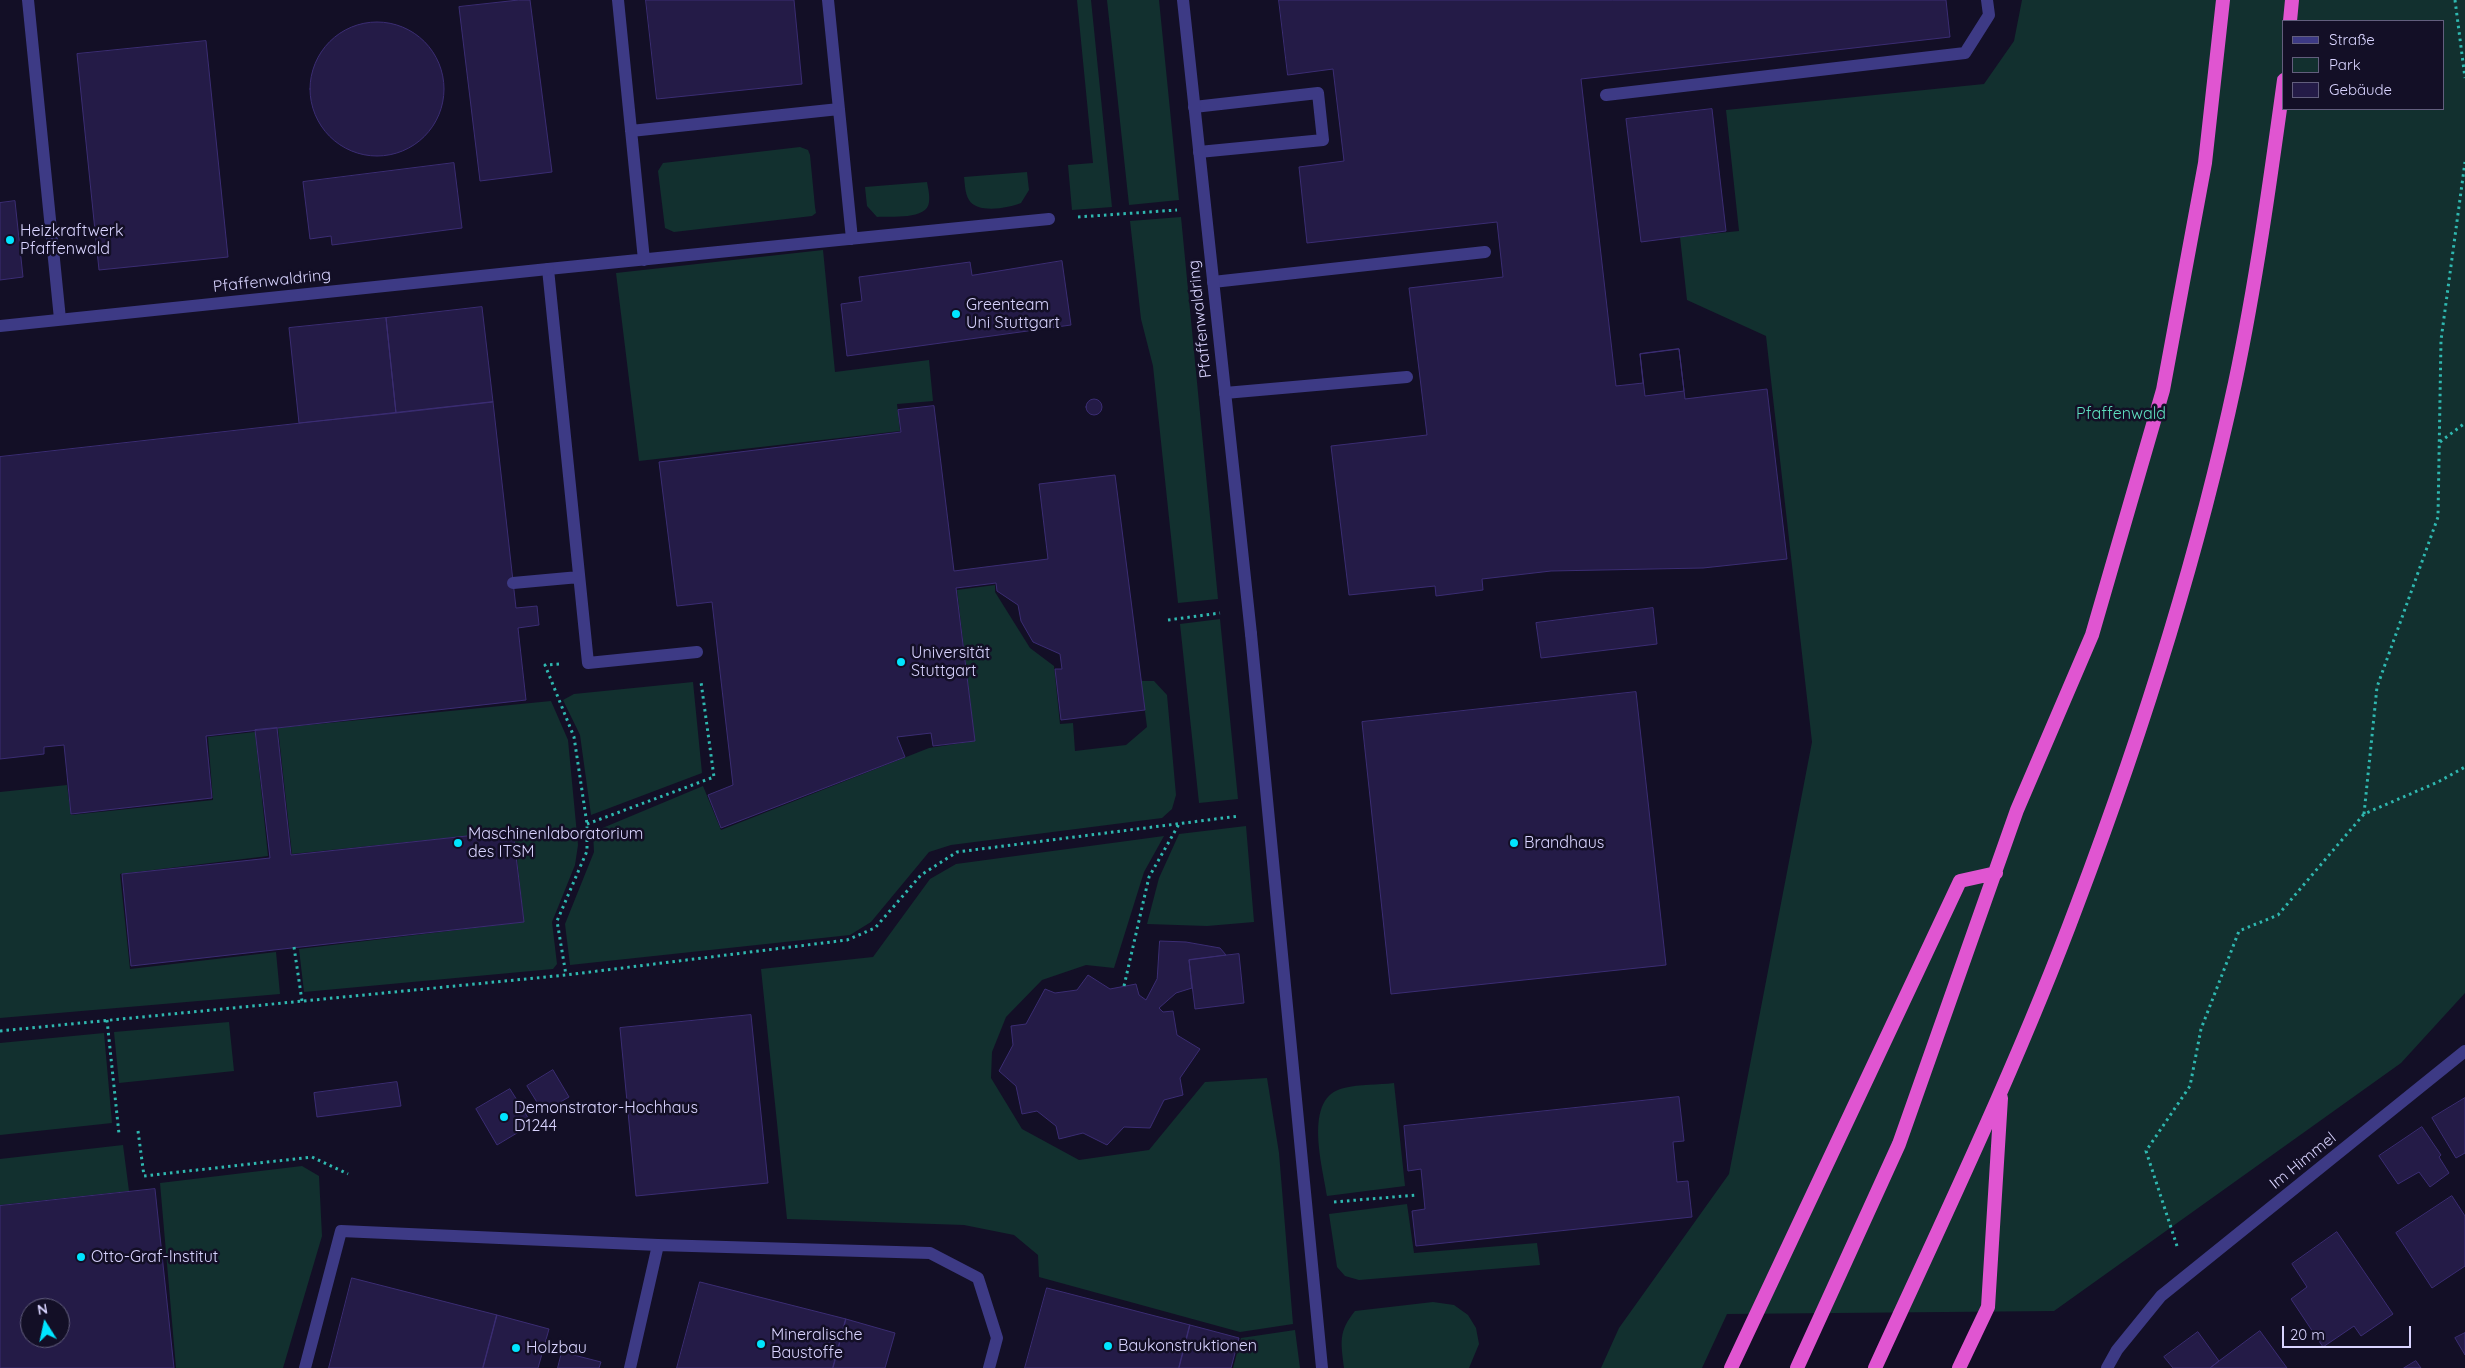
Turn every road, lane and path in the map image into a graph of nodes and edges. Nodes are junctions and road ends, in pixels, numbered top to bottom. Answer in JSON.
{"nodes":[{"id":1,"x":28,"y":0,"type":"edge"},
{"id":2,"x":618,"y":0,"type":"edge"},
{"id":3,"x":828,"y":0,"type":"edge"},
{"id":4,"x":1183,"y":0,"type":"edge"},
{"id":5,"x":1987,"y":0,"type":"edge"},
{"id":6,"x":2223,"y":0,"type":"edge"},
{"id":7,"x":2292,"y":0,"type":"edge"},
{"id":8,"x":2455,"y":0,"type":"edge"},
{"id":9,"x":2290,"y":20,"type":"edge"},
{"id":10,"x":2465,"y":78,"type":"edge"},
{"id":11,"x":1606,"y":95,"type":"dead end"},
{"id":12,"x":2282,"y":95,"type":"edge"},
{"id":13,"x":1194,"y":107,"type":"junction"},
{"id":14,"x":839,"y":109,"type":"junction"},
{"id":15,"x":631,"y":131,"type":"junction"},
{"id":16,"x":1199,"y":152,"type":"junction"},
{"id":17,"x":2465,"y":162,"type":"edge"},
{"id":18,"x":1204,"y":208,"type":"junction"},
{"id":19,"x":1049,"y":219,"type":"joint"},
{"id":20,"x":852,"y":239,"type":"junction"},
{"id":21,"x":1485,"y":252,"type":"dead end"},
{"id":22,"x":644,"y":260,"type":"junction"},
{"id":23,"x":548,"y":269,"type":"junction"},
{"id":24,"x":1213,"y":282,"type":"junction"},
{"id":25,"x":60,"y":319,"type":"junction"},
{"id":26,"x":0,"y":326,"type":"edge"},
{"id":27,"x":1407,"y":377,"type":"dead end"},
{"id":28,"x":1225,"y":393,"type":"junction"},
{"id":29,"x":2465,"y":423,"type":"edge"},
{"id":30,"x":2439,"y":442,"type":"junction"},
{"id":31,"x":579,"y":577,"type":"junction"},
{"id":32,"x":513,"y":583,"type":"dead end"},
{"id":33,"x":1249,"y":609,"type":"junction"},
{"id":34,"x":1168,"y":620,"type":"dead end"},
{"id":35,"x":697,"y":652,"type":"joint"},
{"id":36,"x":588,"y":663,"type":"junction"},
{"id":37,"x":2465,"y":767,"type":"edge"},
{"id":38,"x":1267,"y":813,"type":"junction"},
{"id":39,"x":2364,"y":814,"type":"junction"},
{"id":40,"x":1180,"y":823,"type":"junction"},
{"id":41,"x":587,"y":824,"type":"junction"},
{"id":42,"x":1996,"y":874,"type":"junction"},
{"id":43,"x":294,"y":947,"type":"dead end"},
{"id":44,"x":566,"y":975,"type":"junction"},
{"id":45,"x":1124,"y":986,"type":"dead end"},
{"id":46,"x":302,"y":1001,"type":"junction"},
{"id":47,"x":107,"y":1020,"type":"junction"},
{"id":48,"x":0,"y":1031,"type":"edge"},
{"id":49,"x":2465,"y":1051,"type":"edge"},
{"id":50,"x":2002,"y":1090,"type":"junction"},
{"id":51,"x":138,"y":1131,"type":"dead end"},
{"id":52,"x":119,"y":1134,"type":"dead end"},
{"id":53,"x":348,"y":1174,"type":"dead end"},
{"id":54,"x":1417,"y":1195,"type":"dead end"},
{"id":55,"x":1306,"y":1205,"type":"junction"},
{"id":56,"x":658,"y":1245,"type":"junction"},
{"id":57,"x":2186,"y":1276,"type":"junction"},
{"id":58,"x":305,"y":1368,"type":"edge"},
{"id":59,"x":630,"y":1368,"type":"edge"},
{"id":60,"x":989,"y":1368,"type":"edge"},
{"id":61,"x":1322,"y":1368,"type":"edge"},
{"id":62,"x":1731,"y":1368,"type":"edge"},
{"id":63,"x":1797,"y":1368,"type":"edge"},
{"id":64,"x":1875,"y":1368,"type":"edge"},
{"id":65,"x":1959,"y":1368,"type":"edge"},
{"id":66,"x":2107,"y":1368,"type":"edge"}],
"edges":[{"from":1,"to":25,"type":"street"},
{"from":2,"to":15,"type":"street"},
{"from":3,"to":14,"type":"street"},
{"from":4,"to":13,"type":"street","name":"Pfaffenwaldring"},
{"from":5,"to":11,"type":"street"},
{"from":6,"to":42,"type":"highway"},
{"from":7,"to":9,"type":"highway"},
{"from":8,"to":10,"type":"path"},
{"from":12,"to":50,"type":"highway"},
{"from":13,"to":16,"type":"street","name":"Pfaffenwaldring"},
{"from":13,"to":16,"type":"street"},
{"from":14,"to":15,"type":"street"},
{"from":14,"to":20,"type":"street"},
{"from":15,"to":22,"type":"street"},
{"from":16,"to":18,"type":"street","name":"Pfaffenwaldring"},
{"from":17,"to":30,"type":"path"},
{"from":18,"to":19,"type":"path"},
{"from":18,"to":24,"type":"street","name":"Pfaffenwaldring"},
{"from":19,"to":20,"type":"street","name":"Pfaffenwaldring"},
{"from":20,"to":22,"type":"street","name":"Pfaffenwaldring"},
{"from":21,"to":24,"type":"street"},
{"from":22,"to":23,"type":"street","name":"Pfaffenwaldring"},
{"from":23,"to":25,"type":"street","name":"Pfaffenwaldring"},
{"from":23,"to":31,"type":"street"},
{"from":24,"to":28,"type":"street","name":"Pfaffenwaldring"},
{"from":25,"to":26,"type":"street","name":"Pfaffenwaldring"},
{"from":27,"to":28,"type":"street"},
{"from":28,"to":33,"type":"street","name":"Pfaffenwaldring"},
{"from":29,"to":30,"type":"path"},
{"from":30,"to":39,"type":"path"},
{"from":31,"to":32,"type":"street"},
{"from":31,"to":36,"type":"street"},
{"from":33,"to":34,"type":"path"},
{"from":33,"to":38,"type":"street","name":"Pfaffenwaldring"},
{"from":35,"to":36,"type":"street"},
{"from":35,"to":41,"type":"path"},
{"from":36,"to":41,"type":"path"},
{"from":37,"to":39,"type":"path"},
{"from":38,"to":40,"type":"path"},
{"from":38,"to":55,"type":"street","name":"Pfaffenwaldring"},
{"from":39,"to":57,"type":"path"},
{"from":40,"to":44,"type":"path"},
{"from":40,"to":45,"type":"path"},
{"from":41,"to":44,"type":"path"},
{"from":42,"to":62,"type":"highway"},
{"from":42,"to":63,"type":"highway"},
{"from":43,"to":46,"type":"path"},
{"from":44,"to":46,"type":"path"},
{"from":46,"to":47,"type":"path"},
{"from":47,"to":48,"type":"path"},
{"from":47,"to":52,"type":"path"},
{"from":49,"to":57,"type":"street","name":"Im Himmel"},
{"from":50,"to":64,"type":"highway"},
{"from":50,"to":65,"type":"highway"},
{"from":51,"to":53,"type":"path"},
{"from":54,"to":55,"type":"path"},
{"from":55,"to":61,"type":"street","name":"Pfaffenwaldring"},
{"from":56,"to":58,"type":"street"},
{"from":56,"to":59,"type":"street"},
{"from":56,"to":60,"type":"street"},
{"from":57,"to":66,"type":"street","name":"Im Himmel"}]}
